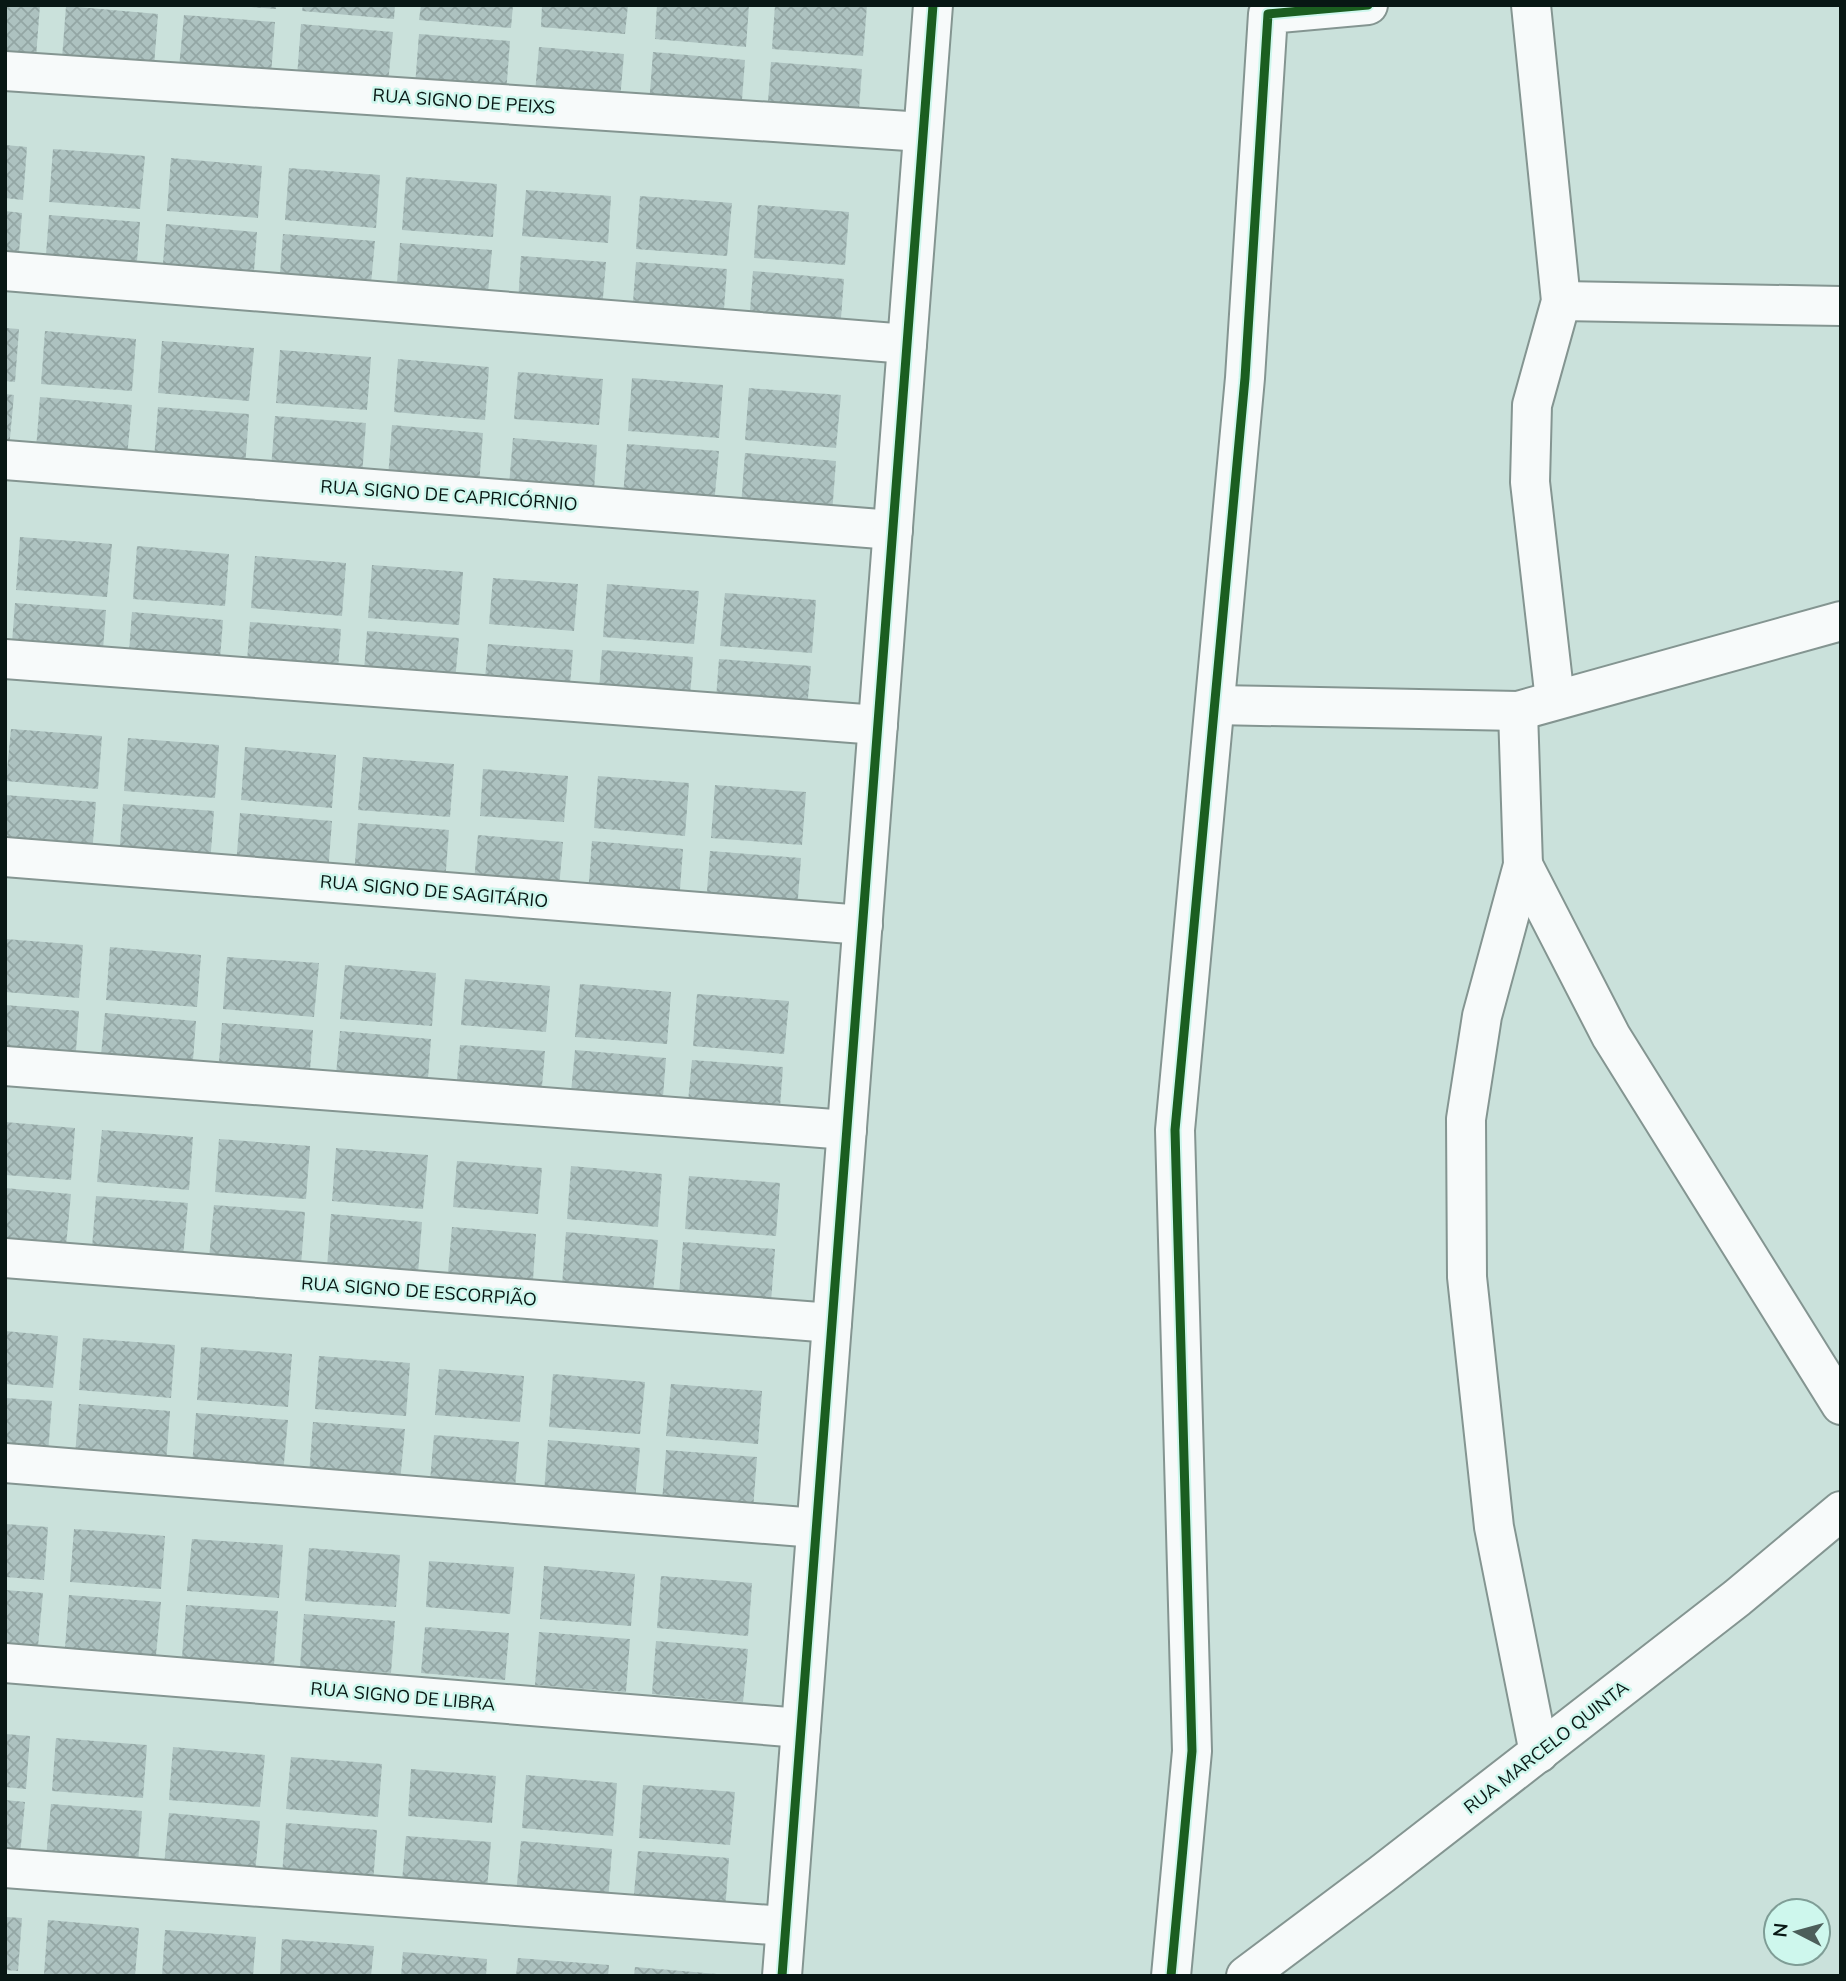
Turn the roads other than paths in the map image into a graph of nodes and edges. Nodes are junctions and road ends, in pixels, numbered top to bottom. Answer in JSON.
{"nodes":[{"id":1,"x":933,"y":5,"type":"edge"},
{"id":2,"x":1368,"y":5,"type":"edge"},
{"id":3,"x":1531,"y":5,"type":"edge"},
{"id":4,"x":1269,"y":9,"type":"edge"},
{"id":5,"x":5,"y":71,"type":"edge"},
{"id":6,"x":923,"y":132,"type":"junction"},
{"id":7,"x":5,"y":271,"type":"edge"},
{"id":8,"x":1561,"y":301,"type":"junction"},
{"id":9,"x":1841,"y":306,"type":"edge"},
{"id":10,"x":907,"y":344,"type":"junction"},
{"id":11,"x":5,"y":460,"type":"edge"},
{"id":12,"x":893,"y":530,"type":"junction"},
{"id":13,"x":1841,"y":621,"type":"edge"},
{"id":14,"x":5,"y":659,"type":"edge"},
{"id":15,"x":1555,"y":700,"type":"junction"},
{"id":16,"x":1215,"y":705,"type":"junction"},
{"id":17,"x":1518,"y":710,"type":"junction"},
{"id":18,"x":878,"y":724,"type":"junction"},
{"id":19,"x":5,"y":857,"type":"edge"},
{"id":20,"x":1522,"y":865,"type":"junction"},
{"id":21,"x":863,"y":925,"type":"junction"},
{"id":22,"x":5,"y":1066,"type":"edge"},
{"id":23,"x":847,"y":1130,"type":"junction"},
{"id":24,"x":5,"y":1258,"type":"edge"},
{"id":25,"x":832,"y":1323,"type":"junction"},
{"id":26,"x":1841,"y":1405,"type":"edge"},
{"id":27,"x":5,"y":1463,"type":"edge"},
{"id":28,"x":1841,"y":1511,"type":"edge"},
{"id":29,"x":816,"y":1528,"type":"junction"},
{"id":30,"x":5,"y":1663,"type":"edge"},
{"id":31,"x":801,"y":1728,"type":"junction"},
{"id":32,"x":1539,"y":1753,"type":"junction"},
{"id":33,"x":5,"y":1868,"type":"edge"},
{"id":34,"x":785,"y":1926,"type":"junction"},
{"id":35,"x":782,"y":1976,"type":"edge"},
{"id":36,"x":1171,"y":1976,"type":"edge"},
{"id":37,"x":1246,"y":1976,"type":"edge"}],
"edges":[{"from":1,"to":6,"type":"street"},
{"from":2,"to":4,"type":"street"},
{"from":3,"to":8,"type":"street"},
{"from":4,"to":16,"type":"street"},
{"from":5,"to":6,"type":"street","name":"RUA SIGNO DE PEIXS"},
{"from":6,"to":10,"type":"street"},
{"from":7,"to":10,"type":"street"},
{"from":8,"to":9,"type":"street"},
{"from":8,"to":15,"type":"street"},
{"from":10,"to":12,"type":"street"},
{"from":11,"to":12,"type":"street","name":"RUA SIGNO DE CAPRICÓRNIO"},
{"from":12,"to":18,"type":"street"},
{"from":13,"to":15,"type":"street"},
{"from":14,"to":18,"type":"street"},
{"from":15,"to":17,"type":"street"},
{"from":16,"to":17,"type":"street"},
{"from":16,"to":36,"type":"street"},
{"from":17,"to":20,"type":"street"},
{"from":18,"to":21,"type":"street"},
{"from":19,"to":21,"type":"street","name":"RUA SIGNO DE SAGITÁRIO"},
{"from":20,"to":26,"type":"street"},
{"from":20,"to":32,"type":"street"},
{"from":21,"to":23,"type":"street"},
{"from":22,"to":23,"type":"street"},
{"from":23,"to":25,"type":"street"},
{"from":24,"to":25,"type":"street","name":"RUA SIGNO DE ESCORPIÃO"},
{"from":25,"to":29,"type":"street"},
{"from":27,"to":29,"type":"street"},
{"from":28,"to":32,"type":"street","name":"RUA MARCELO QUINTA"},
{"from":29,"to":31,"type":"street"},
{"from":30,"to":31,"type":"street","name":"RUA SIGNO DE LIBRA"},
{"from":31,"to":34,"type":"street"},
{"from":32,"to":37,"type":"street","name":"RUA MARCELO QUINTA"},
{"from":33,"to":34,"type":"street"},
{"from":34,"to":35,"type":"street"}]}
